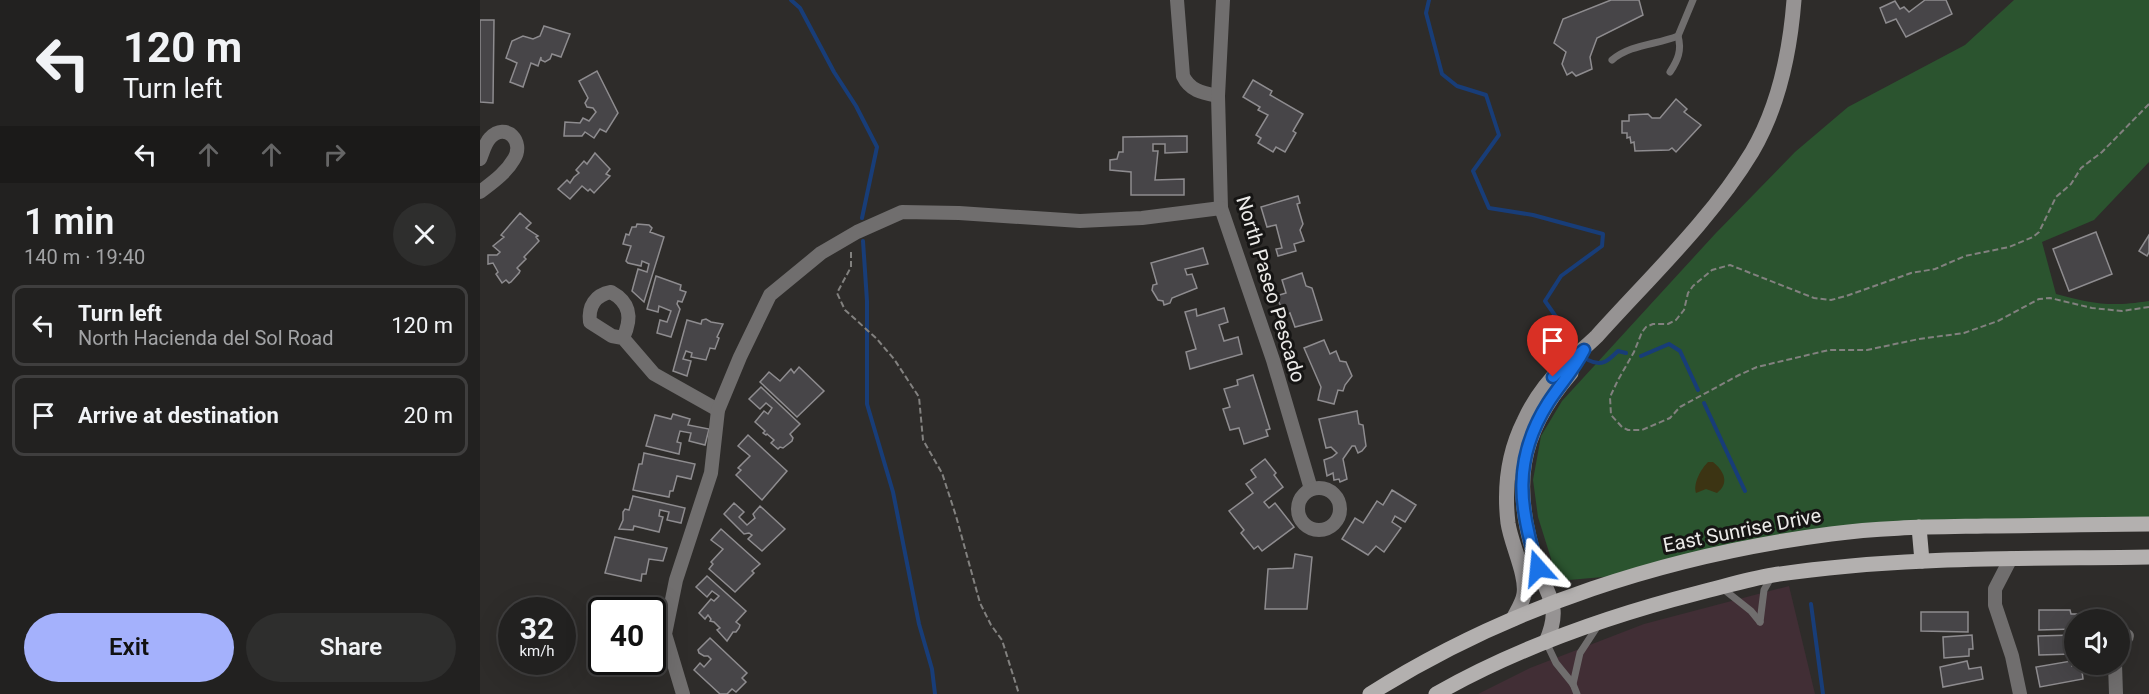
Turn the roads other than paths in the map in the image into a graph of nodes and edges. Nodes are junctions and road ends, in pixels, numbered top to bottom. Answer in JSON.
{"nodes":[{"id":1,"x":1177,"y":0,"type":"edge"},
{"id":2,"x":1223,"y":0,"type":"edge"},
{"id":3,"x":1693,"y":0,"type":"edge"},
{"id":4,"x":1794,"y":0,"type":"edge"},
{"id":5,"x":1678,"y":36,"type":"junction"},
{"id":6,"x":1612,"y":60,"type":"dead end"},
{"id":7,"x":1670,"y":72,"type":"dead end"},
{"id":8,"x":1218,"y":96,"type":"junction"},
{"id":9,"x":480,"y":159,"type":"edge"},
{"id":10,"x":480,"y":192,"type":"edge"},
{"id":11,"x":1221,"y":208,"type":"junction"},
{"id":12,"x":623,"y":338,"type":"dead end"},
{"id":13,"x":1584,"y":350,"type":"junction"},
{"id":14,"x":718,"y":410,"type":"junction"},
{"id":15,"x":1311,"y":489,"type":"dead end"},
{"id":16,"x":2149,"y":524,"type":"edge"},
{"id":17,"x":1919,"y":528,"type":"junction"},
{"id":18,"x":2149,"y":557,"type":"edge"},
{"id":19,"x":2011,"y":558,"type":"junction"},
{"id":20,"x":1922,"y":561,"type":"junction"},
{"id":21,"x":1772,"y":576,"type":"junction"},
{"id":22,"x":1721,"y":587,"type":"junction"},
{"id":23,"x":1553,"y":603,"type":"junction"},
{"id":24,"x":1513,"y":619,"type":"junction"},
{"id":25,"x":1601,"y":622,"type":"junction"},
{"id":26,"x":1546,"y":642,"type":"junction"},
{"id":27,"x":2115,"y":675,"type":"edge"},
{"id":28,"x":1573,"y":684,"type":"junction"},
{"id":29,"x":683,"y":694,"type":"edge"},
{"id":30,"x":1370,"y":694,"type":"edge"},
{"id":31,"x":1436,"y":694,"type":"edge"},
{"id":32,"x":1577,"y":694,"type":"edge"},
{"id":33,"x":2020,"y":694,"type":"edge"},
{"id":34,"x":2116,"y":694,"type":"edge"}],
"edges":[{"from":1,"to":8,"type":"street"},
{"from":2,"to":8,"type":"street","name":"North Paseo Pescado"},
{"from":3,"to":5,"type":"lane"},
{"from":4,"to":13,"type":"street"},
{"from":5,"to":6,"type":"lane"},
{"from":5,"to":7,"type":"lane"},
{"from":8,"to":11,"type":"street","name":"North Paseo Pescado"},
{"from":9,"to":10,"type":"street"},
{"from":11,"to":14,"type":"street"},
{"from":11,"to":15,"type":"street","name":"North Paseo Pescado"},
{"from":12,"to":14,"type":"street"},
{"from":13,"to":23,"type":"street"},
{"from":13,"to":24,"type":"street"},
{"from":14,"to":29,"type":"street"},
{"from":16,"to":17,"type":"main road","name":"East Sunrise Drive"},
{"from":17,"to":20,"type":"main road"},
{"from":17,"to":23,"type":"main road","name":"East Sunrise Drive"},
{"from":18,"to":19,"type":"main road"},
{"from":19,"to":20,"type":"main road"},
{"from":19,"to":33,"type":"street"},
{"from":20,"to":21,"type":"main road"},
{"from":21,"to":22,"type":"main road"},
{"from":21,"to":22,"type":"lane"},
{"from":22,"to":25,"type":"main road"},
{"from":23,"to":24,"type":"main road","name":"East Sunrise Drive"},
{"from":23,"to":26,"type":"street"},
{"from":24,"to":30,"type":"main road","name":"East Sunrise Drive"},
{"from":25,"to":26,"type":"main road"},
{"from":25,"to":28,"type":"lane"},
{"from":26,"to":28,"type":"lane"},
{"from":26,"to":31,"type":"main road"},
{"from":27,"to":34,"type":"street"},
{"from":28,"to":32,"type":"lane"}]}
